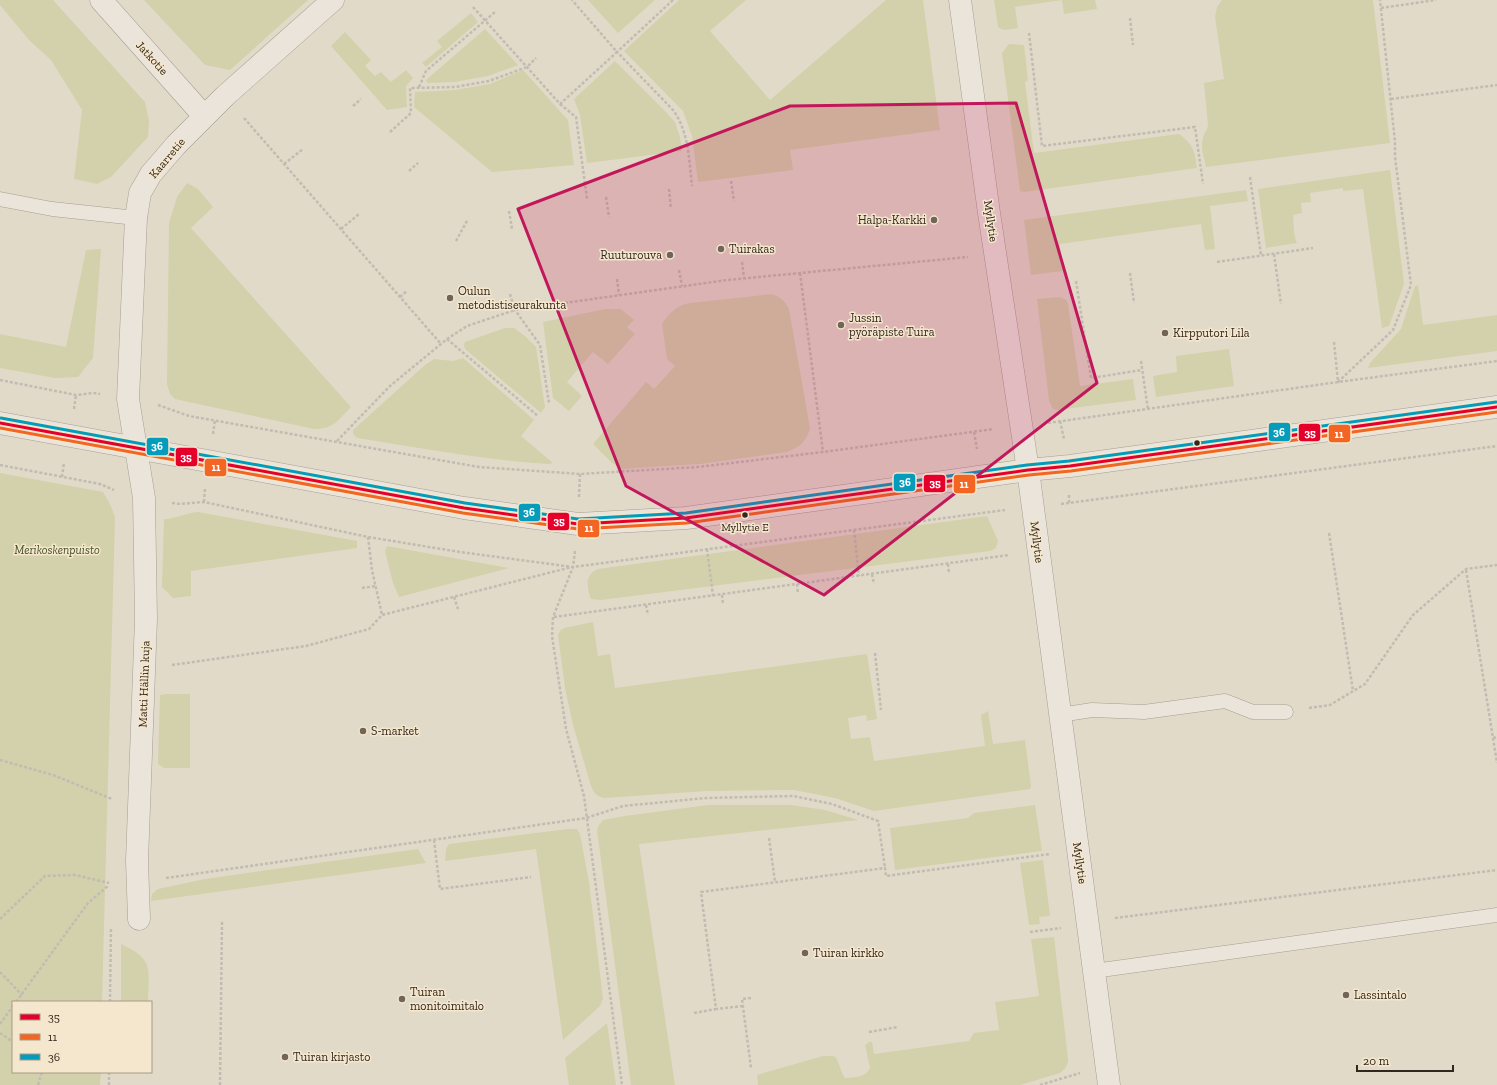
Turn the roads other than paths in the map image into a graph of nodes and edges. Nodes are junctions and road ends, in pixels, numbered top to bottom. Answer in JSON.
{"nodes":[{"id":1,"x":100,"y":0,"type":"edge"},
{"id":2,"x":333,"y":0,"type":"edge"},
{"id":3,"x":960,"y":0,"type":"edge"},
{"id":4,"x":204,"y":116,"type":"junction"},
{"id":5,"x":0,"y":199,"type":"edge"},
{"id":6,"x":136,"y":218,"type":"junction"},
{"id":7,"x":1497,"y":407,"type":"edge"},
{"id":8,"x":0,"y":423,"type":"edge"},
{"id":9,"x":136,"y":449,"type":"junction"},
{"id":10,"x":1028,"y":470,"type":"junction"},
{"id":11,"x":1286,"y":712,"type":"road end"},
{"id":12,"x":1060,"y":715,"type":"junction"},
{"id":13,"x":1497,"y":915,"type":"edge"},
{"id":14,"x":139,"y":919,"type":"dead end"},
{"id":15,"x":1094,"y":971,"type":"junction"},
{"id":16,"x":1108,"y":1078,"type":"edge"}],
"edges":[{"from":1,"to":4,"type":"street","name":"Jatkotie"},
{"from":2,"to":4,"type":"street","name":"Kaarretie"},
{"from":3,"to":10,"type":"street","name":"Myllytie"},
{"from":4,"to":6,"type":"street","name":"Kaarretie"},
{"from":5,"to":6,"type":"lane"},
{"from":6,"to":9,"type":"street","name":"Kaarretie"},
{"from":7,"to":10,"type":"street"},
{"from":8,"to":9,"type":"street"},
{"from":9,"to":10,"type":"street"},
{"from":9,"to":14,"type":"street","name":"Matti Hällin kuja"},
{"from":10,"to":12,"type":"street","name":"Myllytie"},
{"from":11,"to":12,"type":"lane"},
{"from":12,"to":15,"type":"street","name":"Myllytie"},
{"from":13,"to":15,"type":"lane"},
{"from":15,"to":16,"type":"street","name":"Myllytie"}]}
